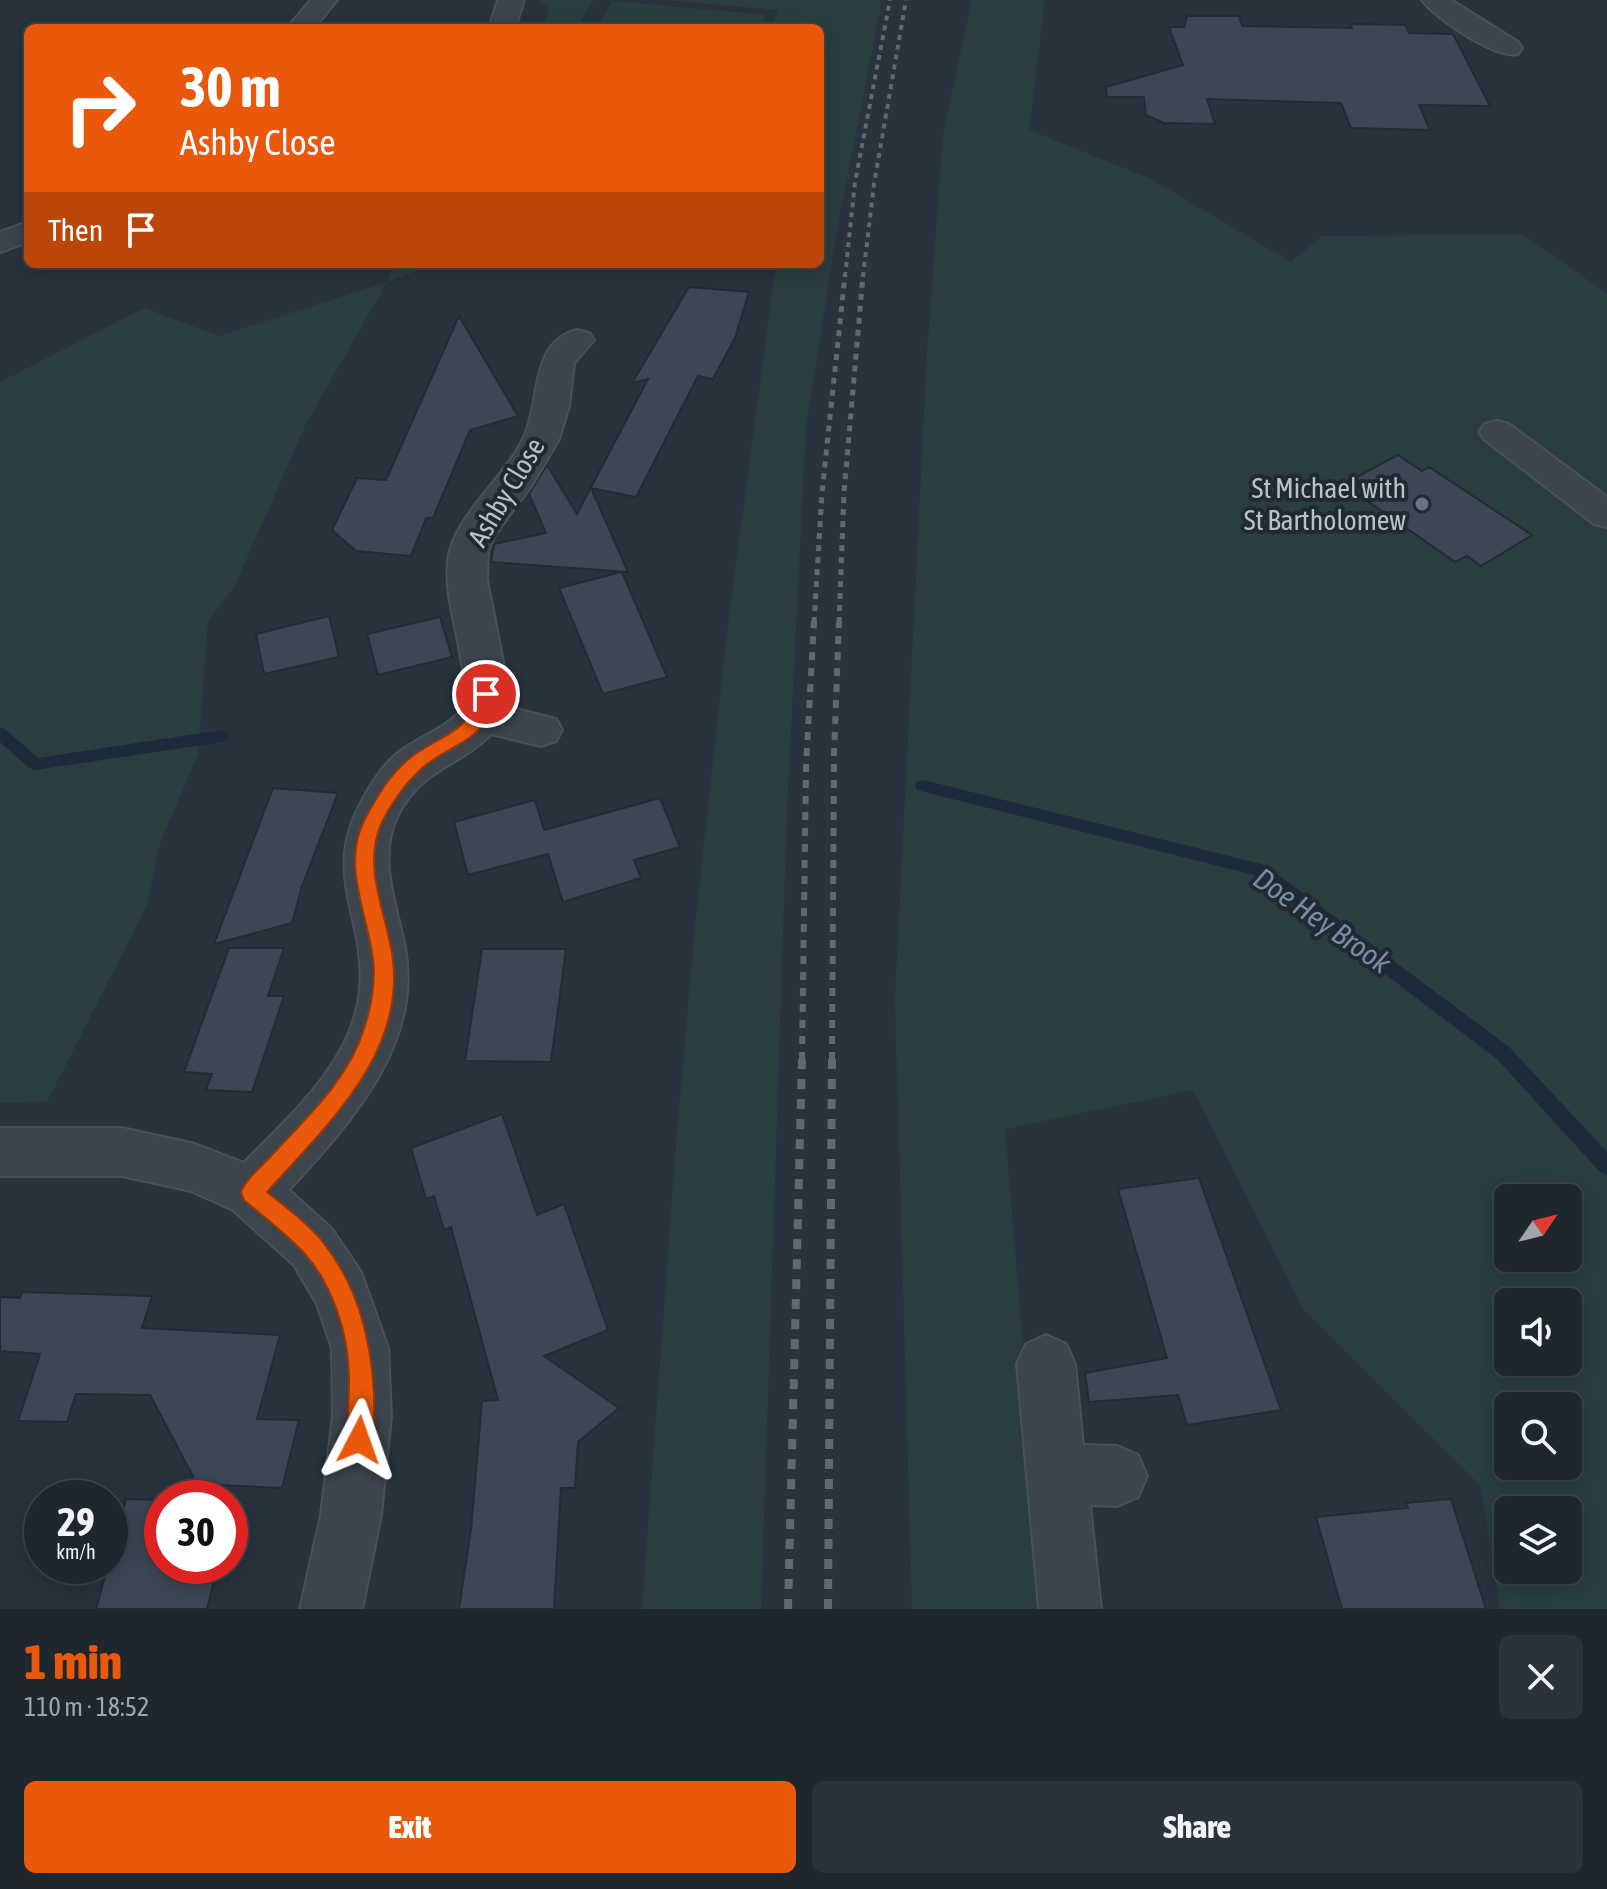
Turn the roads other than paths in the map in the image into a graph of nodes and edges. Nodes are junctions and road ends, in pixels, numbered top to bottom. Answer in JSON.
{"nodes":[{"id":1,"x":324,"y":0,"type":"edge"},
{"id":2,"x":511,"y":0,"type":"edge"},
{"id":3,"x":1435,"y":0,"type":"edge"},
{"id":4,"x":303,"y":24,"type":"edge"},
{"id":5,"x":503,"y":24,"type":"edge"},
{"id":6,"x":1509,"y":48,"type":"dead end"},
{"id":7,"x":24,"y":233,"type":"edge"},
{"id":8,"x":0,"y":243,"type":"edge"},
{"id":9,"x":552,"y":353,"type":"dead end"},
{"id":10,"x":1497,"y":432,"type":"dead end"},
{"id":11,"x":1607,"y":515,"type":"edge"},
{"id":12,"x":482,"y":716,"type":"junction"},
{"id":13,"x":541,"y":730,"type":"dead end"},
{"id":14,"x":0,"y":1152,"type":"edge"},
{"id":15,"x":252,"y":1192,"type":"junction"},
{"id":16,"x":1046,"y":1364,"type":"dead end"},
{"id":17,"x":1057,"y":1474,"type":"junction"},
{"id":18,"x":1117,"y":1476,"type":"dead end"},
{"id":19,"x":331,"y":1609,"type":"edge"},
{"id":20,"x":1070,"y":1609,"type":"edge"}],
"edges":[{"from":1,"to":4,"type":"street"},
{"from":2,"to":5,"type":"street"},
{"from":3,"to":6,"type":"street"},
{"from":7,"to":8,"type":"street"},
{"from":9,"to":12,"type":"street","name":"Ashby Close"},
{"from":10,"to":11,"type":"street"},
{"from":12,"to":13,"type":"street"},
{"from":12,"to":15,"type":"street"},
{"from":14,"to":15,"type":"street"},
{"from":15,"to":19,"type":"street"},
{"from":16,"to":17,"type":"street"},
{"from":17,"to":18,"type":"street"},
{"from":17,"to":20,"type":"street"}]}
